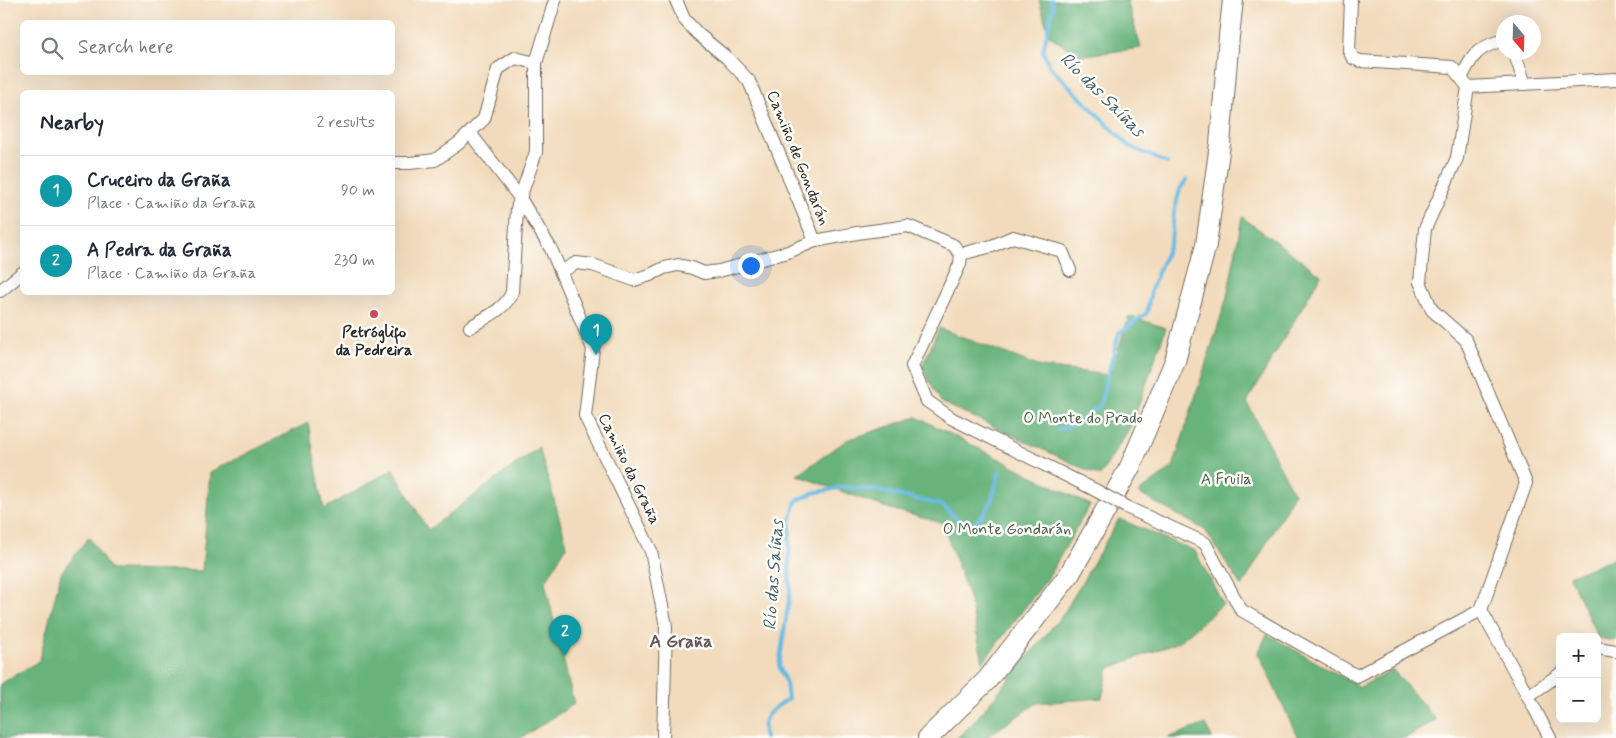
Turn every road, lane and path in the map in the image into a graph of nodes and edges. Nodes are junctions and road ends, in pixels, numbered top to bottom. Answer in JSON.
{"nodes":[{"id":1,"x":555,"y":0,"type":"edge"},
{"id":2,"x":676,"y":0,"type":"edge"},
{"id":3,"x":1233,"y":0,"type":"edge"},
{"id":4,"x":1350,"y":0,"type":"edge"},
{"id":5,"x":1496,"y":42,"type":"edge"},
{"id":6,"x":1517,"y":60,"type":"edge"},
{"id":7,"x":536,"y":63,"type":"junction"},
{"id":8,"x":1616,"y":79,"type":"edge"},
{"id":9,"x":1465,"y":82,"type":"junction"},
{"id":10,"x":1525,"y":84,"type":"junction"},
{"id":11,"x":470,"y":132,"type":"junction"},
{"id":12,"x":395,"y":163,"type":"edge"},
{"id":13,"x":520,"y":198,"type":"junction"},
{"id":14,"x":815,"y":241,"type":"junction"},
{"id":15,"x":961,"y":254,"type":"junction"},
{"id":16,"x":1070,"y":270,"type":"dead end"},
{"id":17,"x":560,"y":272,"type":"junction"},
{"id":18,"x":20,"y":275,"type":"edge"},
{"id":19,"x":0,"y":291,"type":"edge"},
{"id":20,"x":470,"y":327,"type":"dead end"},
{"id":21,"x":1481,"y":610,"type":"junction"},
{"id":22,"x":1601,"y":649,"type":"edge"},
{"id":23,"x":1616,"y":651,"type":"edge"},
{"id":24,"x":1556,"y":677,"type":"edge"},
{"id":25,"x":1528,"y":696,"type":"junction"},
{"id":26,"x":663,"y":738,"type":"edge"},
{"id":27,"x":928,"y":738,"type":"edge"},
{"id":28,"x":1550,"y":738,"type":"edge"}],
"edges":[{"from":1,"to":7,"type":"street"},
{"from":2,"to":14,"type":"street","name":"Camiño de Gondarán"},
{"from":3,"to":27,"type":"highway"},
{"from":4,"to":9,"type":"street"},
{"from":5,"to":9,"type":"street"},
{"from":6,"to":10,"type":"street"},
{"from":7,"to":11,"type":"street"},
{"from":7,"to":13,"type":"street"},
{"from":8,"to":10,"type":"street"},
{"from":9,"to":10,"type":"street"},
{"from":9,"to":21,"type":"street"},
{"from":11,"to":12,"type":"street"},
{"from":11,"to":13,"type":"street","name":"Camiño da Graña"},
{"from":13,"to":17,"type":"street","name":"Camiño da Graña"},
{"from":13,"to":20,"type":"street"},
{"from":14,"to":15,"type":"street","name":"Camiño de Gondarán"},
{"from":14,"to":17,"type":"street"},
{"from":15,"to":16,"type":"street"},
{"from":15,"to":21,"type":"street","bridge":true},
{"from":17,"to":26,"type":"street","name":"Camiño da Graña"},
{"from":18,"to":19,"type":"street"},
{"from":21,"to":25,"type":"street"},
{"from":22,"to":23,"type":"street"},
{"from":24,"to":25,"type":"street"},
{"from":25,"to":28,"type":"street"}]}
